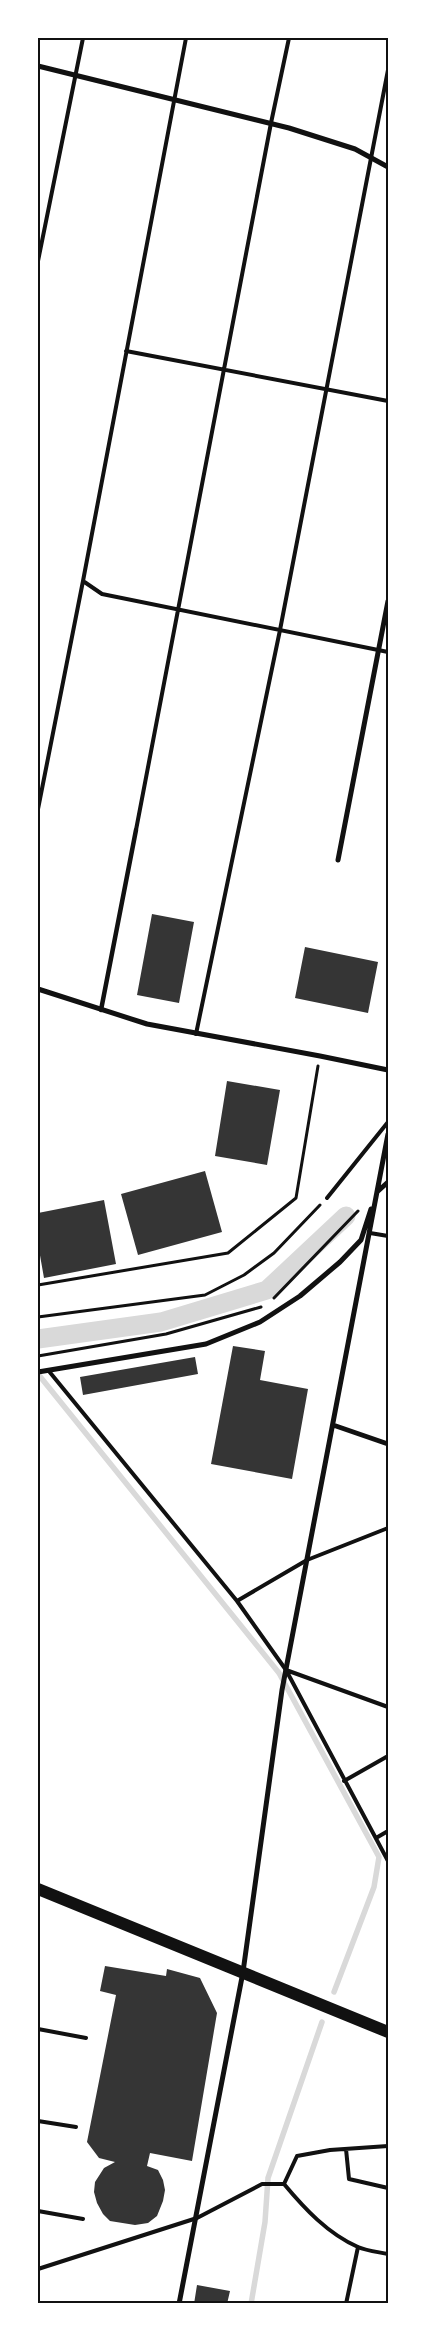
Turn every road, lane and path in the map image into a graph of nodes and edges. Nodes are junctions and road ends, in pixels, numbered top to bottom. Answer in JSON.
{"nodes":[{"id":1,"x":83,"y":38,"type":"edge"},
{"id":2,"x":186,"y":38,"type":"edge"},
{"id":3,"x":289,"y":38,"type":"edge"},
{"id":4,"x":38,"y":66,"type":"edge"},
{"id":5,"x":388,"y":70,"type":"edge"},
{"id":6,"x":76,"y":75,"type":"junction"},
{"id":7,"x":172,"y":99,"type":"junction"},
{"id":8,"x":271,"y":124,"type":"junction"},
{"id":9,"x":371,"y":157,"type":"junction"},
{"id":10,"x":388,"y":168,"type":"edge"},
{"id":11,"x":38,"y":261,"type":"edge"},
{"id":12,"x":126,"y":351,"type":"junction"},
{"id":13,"x":224,"y":369,"type":"junction"},
{"id":14,"x":326,"y":390,"type":"junction"},
{"id":15,"x":388,"y":401,"type":"edge"},
{"id":16,"x":83,"y":581,"type":"junction"},
{"id":17,"x":388,"y":601,"type":"edge"},
{"id":18,"x":178,"y":610,"type":"junction"},
{"id":19,"x":280,"y":630,"type":"junction"},
{"id":20,"x":379,"y":650,"type":"junction"},
{"id":21,"x":388,"y":652,"type":"edge"},
{"id":22,"x":38,"y":809,"type":"edge"},
{"id":23,"x":136,"y":830,"type":"joint"},
{"id":24,"x":338,"y":860,"type":"dead end"},
{"id":25,"x":38,"y":989,"type":"edge"},
{"id":26,"x":101,"y":1010,"type":"junction"},
{"id":27,"x":196,"y":1034,"type":"junction"},
{"id":28,"x":320,"y":1056,"type":"junction"},
{"id":29,"x":388,"y":1070,"type":"edge"},
{"id":30,"x":388,"y":1122,"type":"edge"},
{"id":31,"x":388,"y":1134,"type":"edge"},
{"id":32,"x":388,"y":1182,"type":"edge"},
{"id":33,"x":378,"y":1191,"type":"junction"},
{"id":34,"x":327,"y":1198,"type":"joint"},
{"id":35,"x":370,"y":1233,"type":"junction"},
{"id":36,"x":388,"y":1236,"type":"edge"},
{"id":37,"x":38,"y":1285,"type":"edge"},
{"id":38,"x":38,"y":1317,"type":"edge"},
{"id":39,"x":38,"y":1356,"type":"edge"},
{"id":40,"x":48,"y":1370,"type":"junction"},
{"id":41,"x":38,"y":1372,"type":"edge"},
{"id":42,"x":333,"y":1425,"type":"junction"},
{"id":43,"x":388,"y":1444,"type":"edge"},
{"id":44,"x":388,"y":1528,"type":"edge"},
{"id":45,"x":307,"y":1560,"type":"junction"},
{"id":46,"x":237,"y":1601,"type":"junction"},
{"id":47,"x":286,"y":1671,"type":"junction"},
{"id":48,"x":388,"y":1708,"type":"edge"},
{"id":49,"x":388,"y":1756,"type":"edge"},
{"id":50,"x":344,"y":1781,"type":"junction"},
{"id":51,"x":388,"y":1831,"type":"edge"},
{"id":52,"x":376,"y":1838,"type":"junction"},
{"id":53,"x":388,"y":1861,"type":"edge"},
{"id":54,"x":38,"y":1889,"type":"edge"},
{"id":55,"x":243,"y":1972,"type":"junction"},
{"id":56,"x":38,"y":2029,"type":"edge"},
{"id":57,"x":388,"y":2032,"type":"edge"},
{"id":58,"x":86,"y":2038,"type":"dead end"},
{"id":59,"x":38,"y":2121,"type":"edge"},
{"id":60,"x":76,"y":2127,"type":"dead end"},
{"id":61,"x":388,"y":2146,"type":"edge"},
{"id":62,"x":346,"y":2149,"type":"junction"},
{"id":63,"x":284,"y":2184,"type":"junction"},
{"id":64,"x":388,"y":2188,"type":"edge"},
{"id":65,"x":38,"y":2211,"type":"edge"},
{"id":66,"x":197,"y":2218,"type":"junction"},
{"id":67,"x":83,"y":2219,"type":"dead end"},
{"id":68,"x":358,"y":2247,"type":"junction"},
{"id":69,"x":388,"y":2254,"type":"edge"},
{"id":70,"x":38,"y":2269,"type":"edge"},
{"id":71,"x":179,"y":2304,"type":"edge"},
{"id":72,"x":346,"y":2304,"type":"edge"}],
"edges":[{"from":1,"to":6,"type":"lane"},
{"from":2,"to":7,"type":"lane"},
{"from":3,"to":8,"type":"lane"},
{"from":4,"to":6,"type":"street"},
{"from":5,"to":9,"type":"lane"},
{"from":6,"to":7,"type":"street"},
{"from":6,"to":11,"type":"lane"},
{"from":7,"to":8,"type":"street"},
{"from":7,"to":12,"type":"lane"},
{"from":8,"to":9,"type":"street"},
{"from":8,"to":13,"type":"lane"},
{"from":9,"to":10,"type":"street"},
{"from":9,"to":14,"type":"lane"},
{"from":12,"to":13,"type":"lane"},
{"from":12,"to":16,"type":"lane"},
{"from":13,"to":14,"type":"lane"},
{"from":13,"to":18,"type":"lane"},
{"from":14,"to":15,"type":"lane"},
{"from":14,"to":19,"type":"lane"},
{"from":16,"to":18,"type":"lane"},
{"from":16,"to":22,"type":"lane"},
{"from":17,"to":20,"type":"street"},
{"from":18,"to":19,"type":"lane"},
{"from":18,"to":23,"type":"lane"},
{"from":19,"to":20,"type":"lane"},
{"from":19,"to":27,"type":"lane"},
{"from":20,"to":21,"type":"lane"},
{"from":20,"to":24,"type":"street"},
{"from":23,"to":26,"type":"street"},
{"from":25,"to":26,"type":"street"},
{"from":26,"to":27,"type":"street"},
{"from":27,"to":28,"type":"street"},
{"from":28,"to":29,"type":"street"},
{"from":28,"to":37,"type":"path"},
{"from":30,"to":34,"type":"lane"},
{"from":31,"to":33,"type":"street"},
{"from":32,"to":33,"type":"street"},
{"from":33,"to":35,"type":"street"},
{"from":33,"to":39,"type":"path"},
{"from":33,"to":40,"type":"street"},
{"from":34,"to":38,"type":"path"},
{"from":35,"to":36,"type":"lane"},
{"from":35,"to":42,"type":"street"},
{"from":40,"to":41,"type":"street"},
{"from":40,"to":46,"type":"lane"},
{"from":42,"to":43,"type":"street"},
{"from":42,"to":45,"type":"street"},
{"from":44,"to":45,"type":"lane"},
{"from":45,"to":46,"type":"lane"},
{"from":45,"to":47,"type":"street"},
{"from":46,"to":47,"type":"lane"},
{"from":47,"to":48,"type":"lane"},
{"from":47,"to":50,"type":"lane"},
{"from":47,"to":55,"type":"street"},
{"from":49,"to":50,"type":"lane"},
{"from":50,"to":52,"type":"lane"},
{"from":51,"to":52,"type":"lane"},
{"from":52,"to":53,"type":"lane"},
{"from":54,"to":55,"type":"main road"},
{"from":55,"to":57,"type":"main road"},
{"from":55,"to":66,"type":"street"},
{"from":56,"to":58,"type":"lane"},
{"from":59,"to":60,"type":"lane"},
{"from":61,"to":62,"type":"lane"},
{"from":62,"to":63,"type":"lane"},
{"from":62,"to":64,"type":"lane"},
{"from":63,"to":66,"type":"lane"},
{"from":63,"to":68,"type":"lane"},
{"from":65,"to":67,"type":"lane"},
{"from":66,"to":70,"type":"lane"},
{"from":66,"to":71,"type":"street"},
{"from":68,"to":69,"type":"lane"},
{"from":68,"to":72,"type":"lane"}]}
